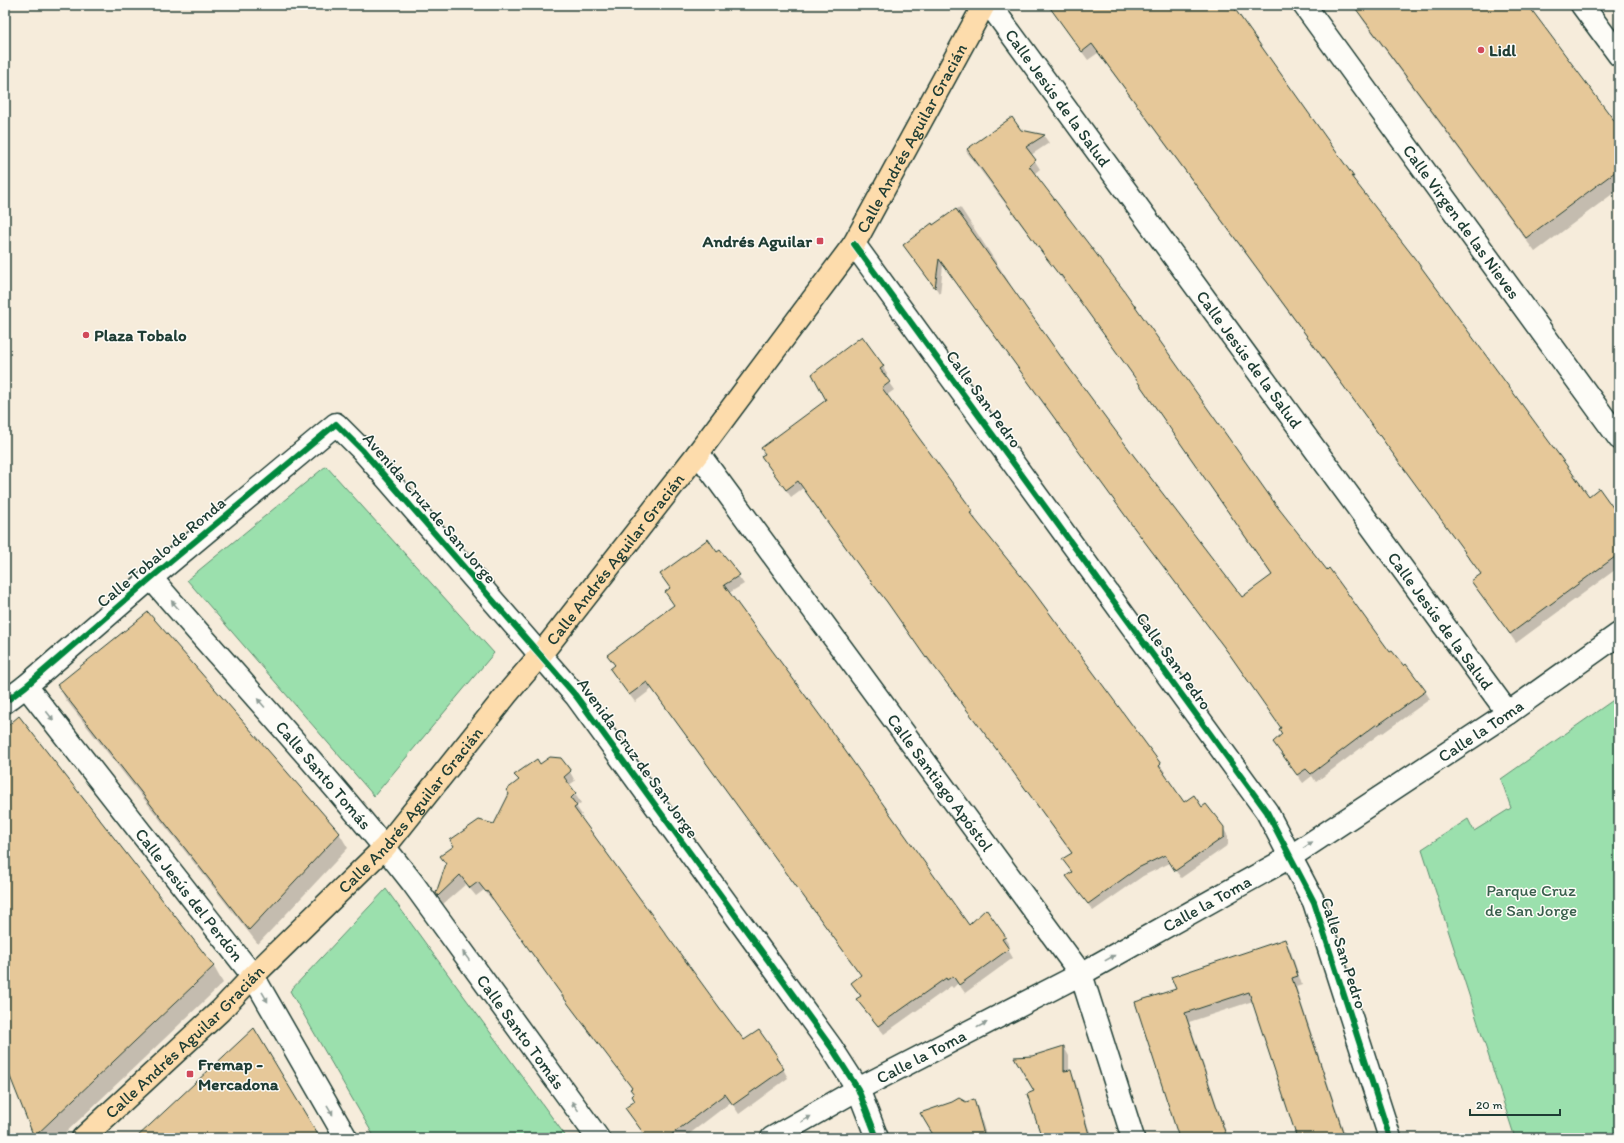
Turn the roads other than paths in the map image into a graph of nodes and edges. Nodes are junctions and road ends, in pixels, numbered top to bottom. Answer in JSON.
{"nodes":[{"id":1,"x":984,"y":5,"type":"edge"},
{"id":2,"x":990,"y":5,"type":"edge"},
{"id":3,"x":1304,"y":5,"type":"edge"},
{"id":4,"x":1582,"y":5,"type":"edge"},
{"id":5,"x":1619,"y":55,"type":"edge"},
{"id":6,"x":854,"y":244,"type":"junction"},
{"id":7,"x":336,"y":424,"type":"joint"},
{"id":8,"x":1619,"y":438,"type":"edge"},
{"id":9,"x":698,"y":453,"type":"junction"},
{"id":10,"x":151,"y":578,"type":"junction"},
{"id":11,"x":1619,"y":634,"type":"edge"},
{"id":12,"x":541,"y":654,"type":"junction"},
{"id":13,"x":26,"y":686,"type":"junction"},
{"id":14,"x":5,"y":702,"type":"edge"},
{"id":15,"x":1508,"y":713,"type":"junction"},
{"id":16,"x":385,"y":847,"type":"junction"},
{"id":17,"x":1290,"y":857,"type":"junction"},
{"id":18,"x":1081,"y":974,"type":"junction"},
{"id":19,"x":253,"y":976,"type":"junction"},
{"id":20,"x":858,"y":1089,"type":"junction"},
{"id":21,"x":83,"y":1138,"type":"edge"},
{"id":22,"x":346,"y":1138,"type":"edge"},
{"id":23,"x":598,"y":1138,"type":"edge"},
{"id":24,"x":772,"y":1138,"type":"edge"},
{"id":25,"x":877,"y":1138,"type":"edge"},
{"id":26,"x":1133,"y":1138,"type":"edge"},
{"id":27,"x":1390,"y":1138,"type":"edge"}],
"edges":[{"from":1,"to":6,"type":"main road","name":"Calle Andrés Aguilar Gracián"},
{"from":2,"to":15,"type":"street","name":"Calle Jesús de la Salud"},
{"from":3,"to":8,"type":"street","name":"Calle Virgen de las Nieves"},
{"from":4,"to":5,"type":"street"},
{"from":6,"to":9,"type":"main road","name":"Calle Andrés Aguilar Gracián"},
{"from":6,"to":17,"type":"street","name":"Calle San Pedro"},
{"from":7,"to":10,"type":"street","name":"Calle Tobalo de Ronda"},
{"from":7,"to":12,"type":"street","name":"Avenida Cruz de San Jorge"},
{"from":9,"to":12,"type":"main road","name":"Calle Andrés Aguilar Gracián"},
{"from":9,"to":18,"type":"street","name":"Calle Santiago Apóstol"},
{"from":10,"to":13,"type":"street","name":"Calle Tobalo de Ronda"},
{"from":16,"to":10,"type":"street","name":"Calle Santo Tomás","one_way":true},
{"from":11,"to":15,"type":"street","name":"Calle la Toma"},
{"from":12,"to":16,"type":"main road","name":"Calle Andrés Aguilar Gracián"},
{"from":12,"to":20,"type":"street","name":"Avenida Cruz de San Jorge"},
{"from":13,"to":14,"type":"street","name":"Calle Tobalo de Ronda"},
{"from":13,"to":19,"type":"street","name":"Calle Jesús del Perdón","one_way":true},
{"from":17,"to":15,"type":"street","name":"Calle la Toma","one_way":true},
{"from":16,"to":19,"type":"main road","name":"Calle Andrés Aguilar Gracián"},
{"from":23,"to":16,"type":"street","name":"Calle Santo Tomás","one_way":true},
{"from":18,"to":17,"type":"street","name":"Calle la Toma","one_way":true},
{"from":17,"to":27,"type":"street","name":"Calle San Pedro"},
{"from":20,"to":18,"type":"street","name":"Calle la Toma","one_way":true},
{"from":18,"to":26,"type":"street","name":"Calle Santiago Apóstol"},
{"from":19,"to":21,"type":"main road","name":"Calle Andrés Aguilar Gracián"},
{"from":19,"to":22,"type":"street","name":"Calle Jesús del Perdón","one_way":true},
{"from":24,"to":20,"type":"street","name":"Calle la Toma","one_way":true},
{"from":20,"to":25,"type":"street","name":"Avenida Cruz de San Jorge"}]}
